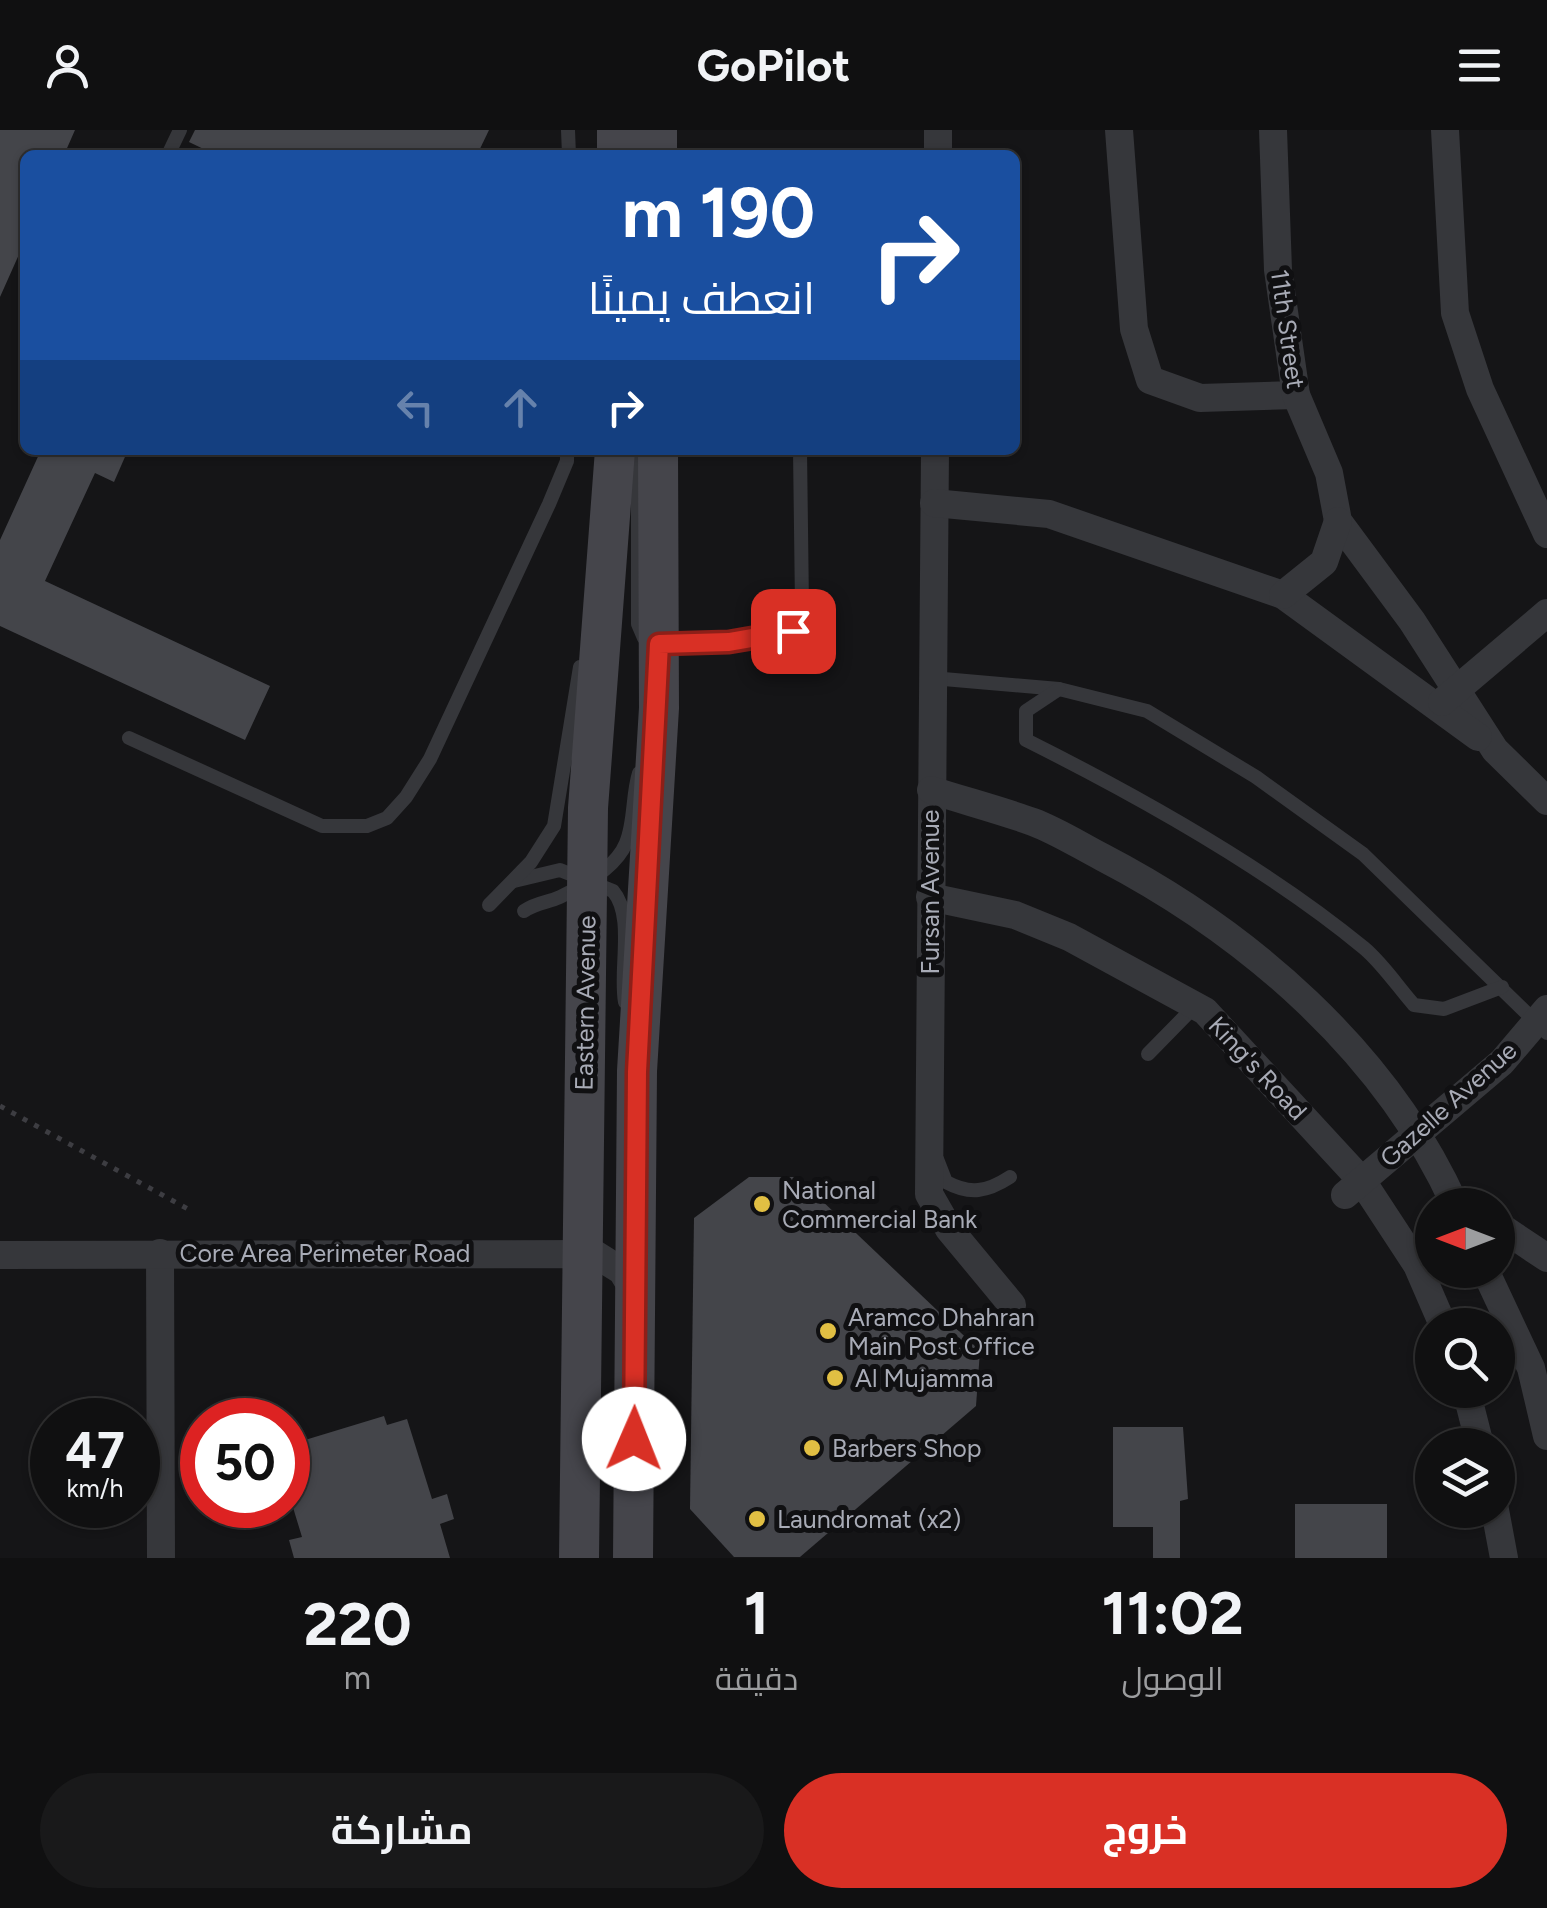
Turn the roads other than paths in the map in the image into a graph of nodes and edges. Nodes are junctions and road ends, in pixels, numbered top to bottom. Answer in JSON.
{"nodes":[{"id":1,"x":1119,"y":130,"type":"edge"},
{"id":2,"x":1273,"y":130,"type":"edge"},
{"id":3,"x":1445,"y":130,"type":"edge"},
{"id":4,"x":1296,"y":395,"type":"junction"},
{"id":5,"x":567,"y":455,"type":"edge"},
{"id":6,"x":616,"y":455,"type":"edge"},
{"id":7,"x":638,"y":455,"type":"edge"},
{"id":8,"x":658,"y":455,"type":"edge"},
{"id":9,"x":800,"y":455,"type":"edge"},
{"id":10,"x":935,"y":455,"type":"edge"},
{"id":11,"x":934,"y":503,"type":"junction"},
{"id":12,"x":1338,"y":522,"type":"junction"},
{"id":13,"x":609,"y":529,"type":"junction"},
{"id":14,"x":1547,"y":534,"type":"edge"},
{"id":15,"x":1283,"y":595,"type":"junction"},
{"id":16,"x":1547,"y":612,"type":"edge"},
{"id":17,"x":659,"y":644,"type":"junction"},
{"id":18,"x":932,"y":678,"type":"junction"},
{"id":19,"x":1059,"y":689,"type":"junction"},
{"id":20,"x":1447,"y":698,"type":"junction"},
{"id":21,"x":658,"y":708,"type":"junction"},
{"id":22,"x":129,"y":738,"type":"dead end"},
{"id":23,"x":931,"y":790,"type":"junction"},
{"id":24,"x":1547,"y":801,"type":"edge"},
{"id":25,"x":587,"y":878,"type":"junction"},
{"id":26,"x":511,"y":882,"type":"junction"},
{"id":27,"x":930,"y":897,"type":"junction"},
{"id":28,"x":488,"y":905,"type":"dead end"},
{"id":29,"x":524,"y":910,"type":"dead end"},
{"id":30,"x":1502,"y":987,"type":"junction"},
{"id":31,"x":1194,"y":1006,"type":"junction"},
{"id":32,"x":1543,"y":1021,"type":"edge"},
{"id":33,"x":1148,"y":1054,"type":"dead end"},
{"id":34,"x":637,"y":1072,"type":"junction"},
{"id":35,"x":1419,"y":1133,"type":"junction"},
{"id":36,"x":930,"y":1139,"type":"junction"},
{"id":37,"x":1010,"y":1178,"type":"dead end"},
{"id":38,"x":1353,"y":1188,"type":"junction"},
{"id":39,"x":1449,"y":1188,"type":"edge"},
{"id":40,"x":1515,"y":1237,"type":"edge"},
{"id":41,"x":160,"y":1252,"type":"junction"},
{"id":42,"x":580,"y":1253,"type":"junction"},
{"id":43,"x":0,"y":1255,"type":"edge"},
{"id":44,"x":1547,"y":1258,"type":"edge"},
{"id":45,"x":1493,"y":1288,"type":"edge"},
{"id":46,"x":634,"y":1291,"type":"junction"},
{"id":47,"x":1014,"y":1292,"type":"dead end"},
{"id":48,"x":1436,"y":1308,"type":"edge"},
{"id":49,"x":1547,"y":1436,"type":"edge"},
{"id":50,"x":1498,"y":1528,"type":"edge"},
{"id":51,"x":161,"y":1558,"type":"edge"},
{"id":52,"x":579,"y":1558,"type":"edge"},
{"id":53,"x":633,"y":1558,"type":"edge"},
{"id":54,"x":1504,"y":1558,"type":"edge"}],
"edges":[{"from":1,"to":4,"type":"street"},
{"from":2,"to":4,"type":"street","name":"11th Street"},
{"from":3,"to":14,"type":"street"},
{"from":4,"to":12,"type":"street","name":"11th Street"},
{"from":5,"to":22,"type":"lane"},
{"from":6,"to":13,"type":"main road","name":"Eastern Avenue"},
{"from":7,"to":17,"type":"lane"},
{"from":8,"to":17,"type":"main road"},
{"from":9,"to":17,"type":"lane"},
{"from":10,"to":11,"type":"street","name":"Fursan Avenue"},
{"from":11,"to":15,"type":"street","name":"11th Street"},
{"from":11,"to":18,"type":"street","name":"Fursan Avenue"},
{"from":12,"to":15,"type":"street"},
{"from":12,"to":20,"type":"street","name":"11th Street"},
{"from":13,"to":25,"type":"main road","name":"Eastern Avenue"},
{"from":13,"to":26,"type":"lane"},
{"from":15,"to":20,"type":"street","name":"11th Street"},
{"from":16,"to":20,"type":"street"},
{"from":17,"to":21,"type":"main road"},
{"from":18,"to":19,"type":"lane"},
{"from":18,"to":23,"type":"street","name":"Fursan Avenue"},
{"from":19,"to":30,"type":"lane"},
{"from":19,"to":30,"type":"lane"},
{"from":20,"to":24,"type":"street","name":"11th Street"},
{"from":21,"to":25,"type":"lane"},
{"from":21,"to":34,"type":"main road"},
{"from":23,"to":27,"type":"street","name":"Fursan Avenue"},
{"from":23,"to":35,"type":"street"},
{"from":25,"to":26,"type":"lane"},
{"from":25,"to":29,"type":"lane"},
{"from":25,"to":34,"type":"lane"},
{"from":25,"to":42,"type":"main road","name":"Eastern Avenue"},
{"from":26,"to":28,"type":"lane"},
{"from":27,"to":31,"type":"street","name":"King's Road"},
{"from":27,"to":36,"type":"street","name":"Fursan Avenue"},
{"from":30,"to":32,"type":"lane"},
{"from":31,"to":33,"type":"lane"},
{"from":31,"to":38,"type":"street","name":"King's Road"},
{"from":32,"to":35,"type":"street","name":"Gazelle Avenue"},
{"from":34,"to":46,"type":"main road"},
{"from":35,"to":38,"type":"street","name":"Gazelle Avenue"},
{"from":35,"to":39,"type":"street"},
{"from":36,"to":37,"type":"lane"},
{"from":36,"to":47,"type":"street","name":"Fursan Avenue"},
{"from":38,"to":48,"type":"street","name":"King's Road"},
{"from":40,"to":44,"type":"street"},
{"from":41,"to":42,"type":"street","name":"Core Area Perimeter Road"},
{"from":41,"to":43,"type":"street","name":"Core Area Perimeter Road"},
{"from":41,"to":51,"type":"street"},
{"from":42,"to":46,"type":"street","name":"Core Area Perimeter Road"},
{"from":42,"to":52,"type":"main road","name":"Eastern Avenue"},
{"from":45,"to":49,"type":"street"},
{"from":46,"to":53,"type":"main road"},
{"from":50,"to":54,"type":"street"}]}
